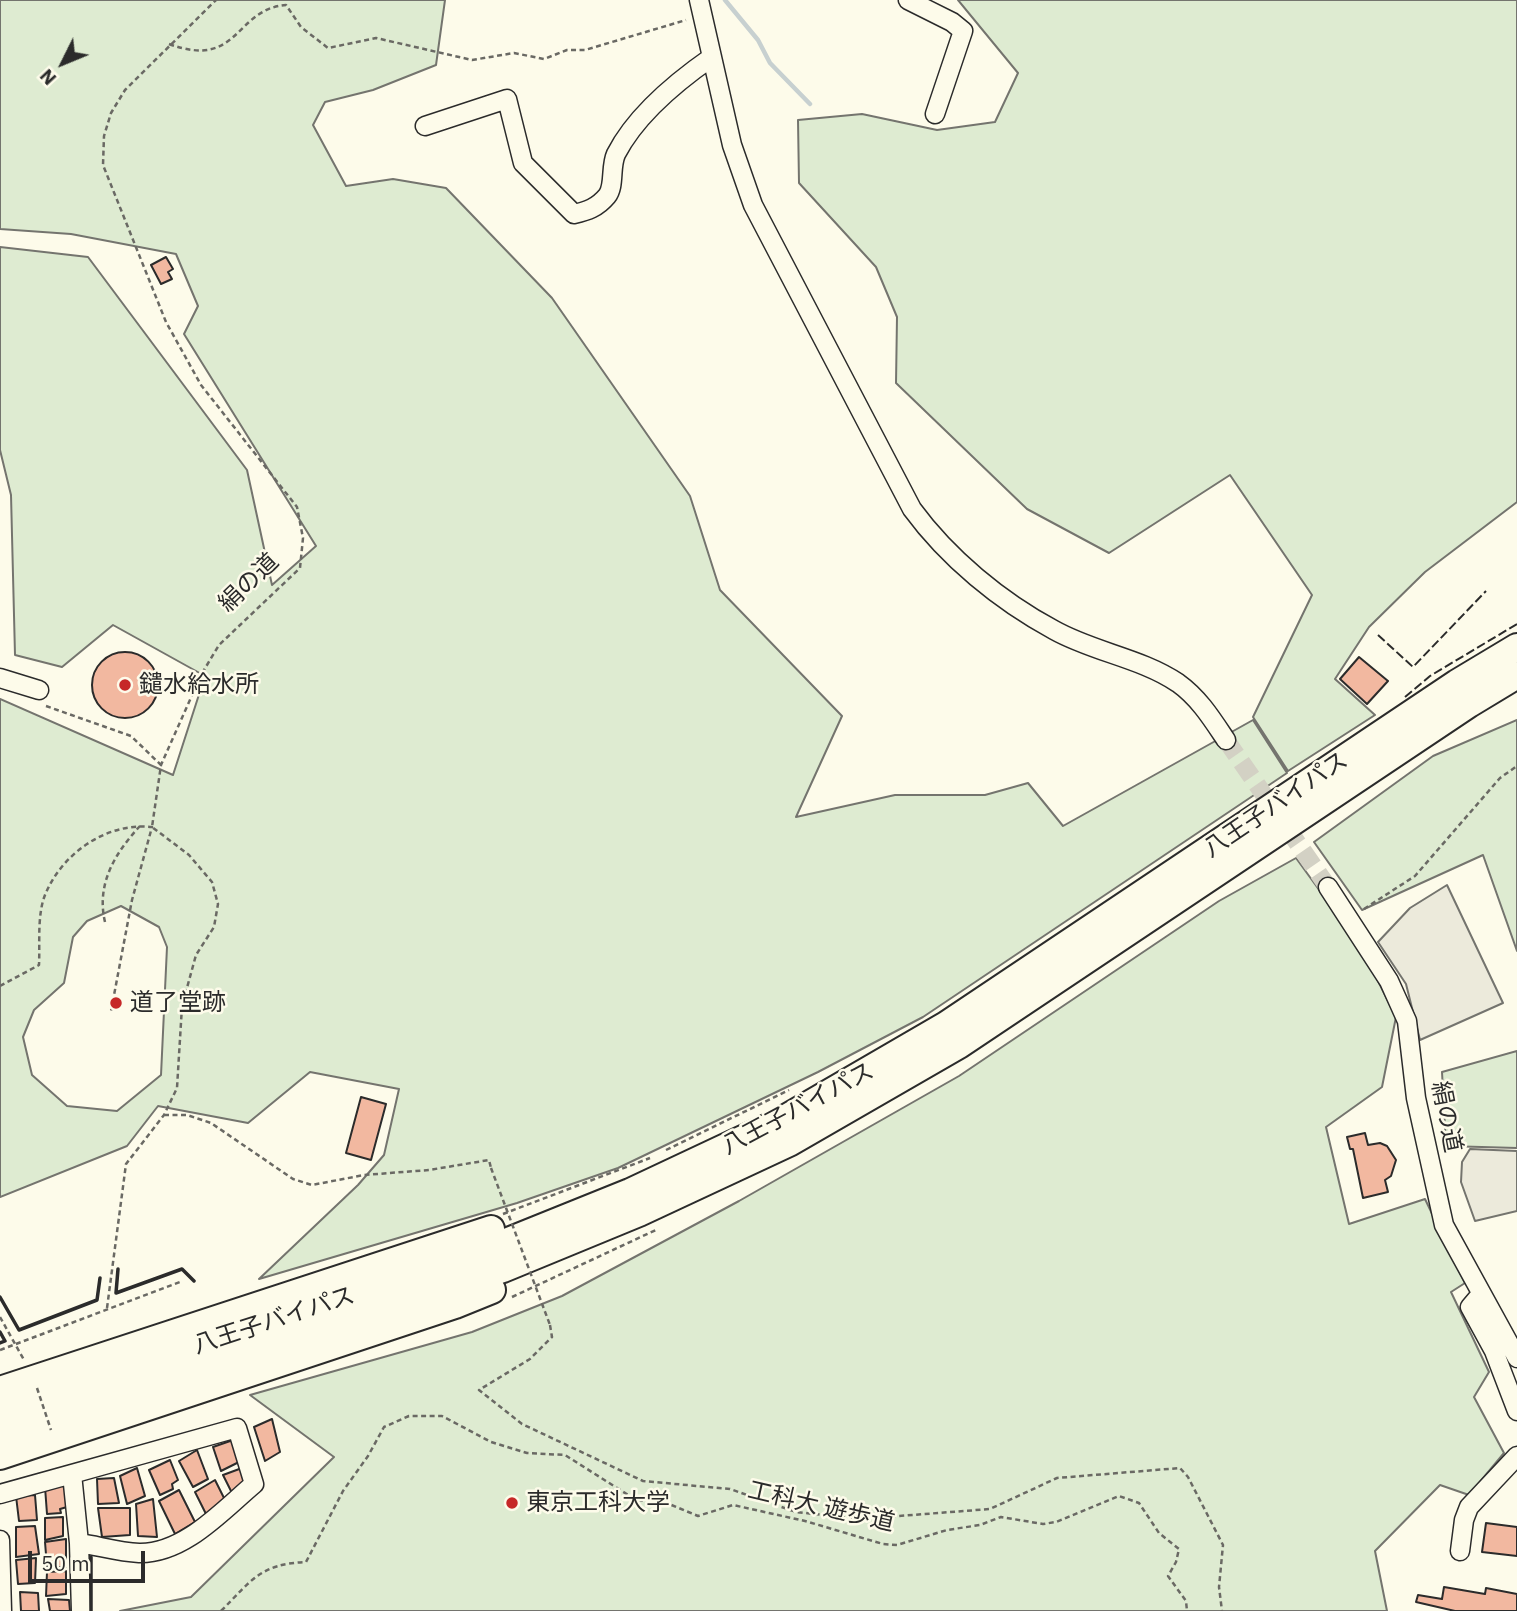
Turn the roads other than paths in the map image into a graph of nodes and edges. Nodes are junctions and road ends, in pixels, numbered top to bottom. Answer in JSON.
{"nodes":[{"id":1,"x":908,"y":0,"type":"edge"},
{"id":2,"x":700,"y":4,"type":"edge"},
{"id":3,"x":712,"y":57,"type":"junction"},
{"id":4,"x":935,"y":114,"type":"dead end"},
{"id":5,"x":425,"y":126,"type":"dead end"},
{"id":6,"x":1517,"y":647,"type":"edge"},
{"id":7,"x":1517,"y":675,"type":"edge"},
{"id":8,"x":0,"y":678,"type":"edge"},
{"id":9,"x":39,"y":690,"type":"road end"},
{"id":10,"x":1226,"y":740,"type":"tunnel mouth"},
{"id":11,"x":1328,"y":887,"type":"tunnel mouth"},
{"id":12,"x":725,"y":1148,"type":"junction"},
{"id":13,"x":639,"y":1213,"type":"junction"},
{"id":14,"x":1481,"y":1293,"type":"junction"},
{"id":15,"x":1517,"y":1358,"type":"edge"},
{"id":16,"x":0,"y":1390,"type":"edge"},
{"id":17,"x":0,"y":1411,"type":"edge"},
{"id":18,"x":1517,"y":1411,"type":"edge"},
{"id":19,"x":0,"y":1436,"type":"edge"},
{"id":20,"x":0,"y":1456,"type":"edge"},
{"id":21,"x":1517,"y":1456,"type":"edge"},
{"id":22,"x":72,"y":1474,"type":"junction"},
{"id":23,"x":0,"y":1493,"type":"edge"},
{"id":24,"x":0,"y":1540,"type":"edge"},
{"id":25,"x":79,"y":1543,"type":"junction"},
{"id":26,"x":1461,"y":1551,"type":"dead end"},
{"id":27,"x":2,"y":1611,"type":"edge"},
{"id":28,"x":81,"y":1611,"type":"edge"}],
"edges":[{"from":1,"to":4,"type":"street"},
{"from":2,"to":3,"type":"street"},
{"from":3,"to":5,"type":"street"},
{"from":3,"to":10,"type":"street"},
{"from":6,"to":12,"type":"highway","name":"八王子バイパス"},
{"from":7,"to":13,"type":"highway","name":"八王子バイパス"},
{"from":8,"to":9,"type":"street"},
{"from":11,"to":14,"type":"street","name":"絹の道"},
{"from":12,"to":16,"type":"highway"},
{"from":12,"to":17,"type":"highway","name":"八王子バイパス"},
{"from":13,"to":19,"type":"highway","name":"八王子バイパス"},
{"from":13,"to":20,"type":"highway"},
{"from":14,"to":15,"type":"street","name":"絹の道"},
{"from":14,"to":18,"type":"street"},
{"from":21,"to":26,"type":"street"},
{"from":22,"to":23,"type":"street"},
{"from":22,"to":25,"type":"street"},
{"from":22,"to":25,"type":"street"},
{"from":24,"to":27,"type":"street"},
{"from":25,"to":28,"type":"street"}]}
